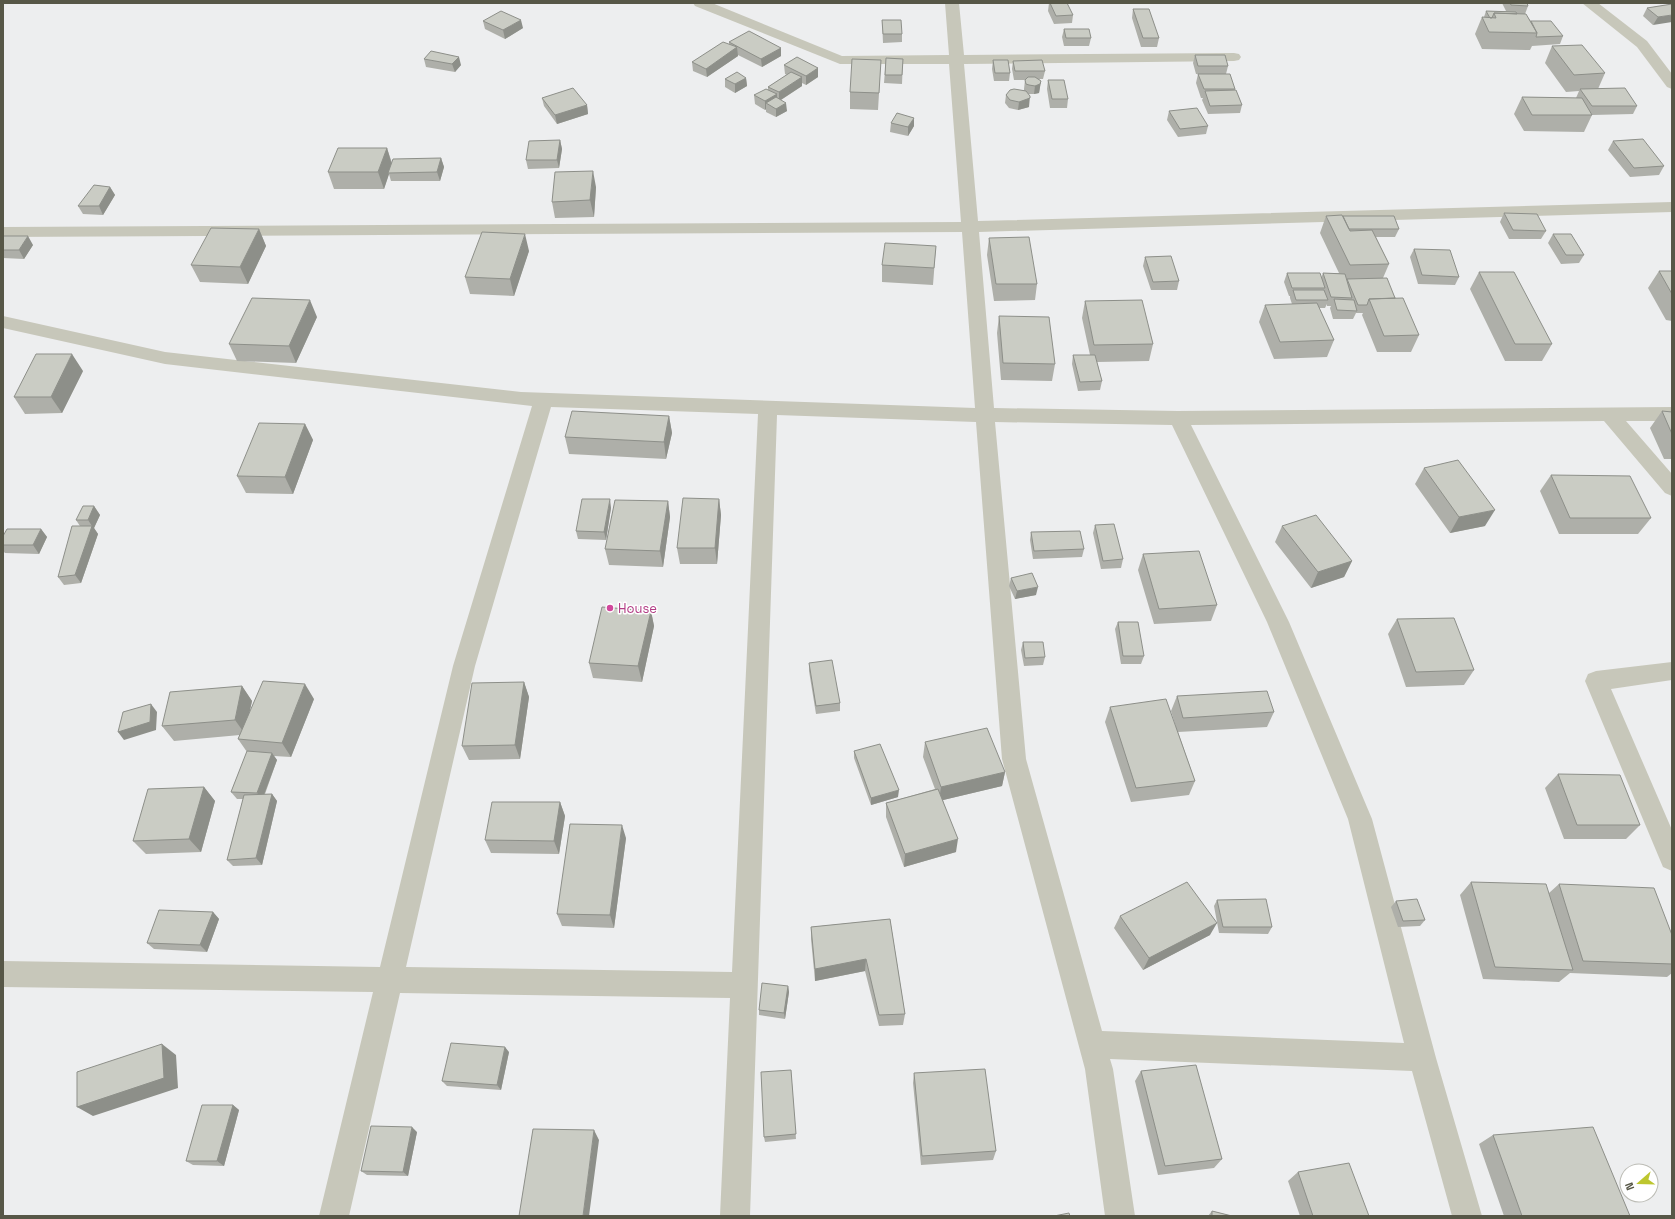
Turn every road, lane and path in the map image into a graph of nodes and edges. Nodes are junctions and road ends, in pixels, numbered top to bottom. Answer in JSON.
{"nodes":[{"id":1,"x":700,"y":3,"type":"edge"},
{"id":2,"x":735,"y":3,"type":"edge"},
{"id":3,"x":952,"y":3,"type":"edge"},
{"id":4,"x":1589,"y":3,"type":"edge"},
{"id":5,"x":736,"y":19,"type":"junction"},
{"id":6,"x":1234,"y":57,"type":"dead end"},
{"id":7,"x":957,"y":59,"type":"junction"},
{"id":8,"x":1672,"y":84,"type":"edge"},
{"id":9,"x":1672,"y":207,"type":"edge"},
{"id":10,"x":970,"y":227,"type":"junction"},
{"id":11,"x":3,"y":232,"type":"edge"},
{"id":12,"x":3,"y":322,"type":"edge"},
{"id":13,"x":544,"y":399,"type":"junction"},
{"id":14,"x":768,"y":407,"type":"junction"},
{"id":15,"x":1609,"y":414,"type":"junction"},
{"id":16,"x":1672,"y":414,"type":"edge"},
{"id":17,"x":985,"y":415,"type":"junction"},
{"id":18,"x":1178,"y":418,"type":"junction"},
{"id":19,"x":1672,"y":488,"type":"edge"},
{"id":20,"x":1672,"y":671,"type":"edge"},
{"id":21,"x":1672,"y":859,"type":"edge"},
{"id":22,"x":3,"y":974,"type":"edge"},
{"id":23,"x":390,"y":980,"type":"junction"},
{"id":24,"x":744,"y":985,"type":"junction"},
{"id":25,"x":1092,"y":1044,"type":"junction"},
{"id":26,"x":1422,"y":1058,"type":"junction"},
{"id":27,"x":334,"y":1216,"type":"edge"},
{"id":28,"x":735,"y":1216,"type":"edge"},
{"id":29,"x":1120,"y":1216,"type":"edge"},
{"id":30,"x":1467,"y":1216,"type":"edge"}],
"edges":[{"from":1,"to":5,"type":"street"},
{"from":2,"to":5,"type":"street"},
{"from":3,"to":7,"type":"street"},
{"from":4,"to":8,"type":"street"},
{"from":5,"to":7,"type":"street"},
{"from":6,"to":7,"type":"street"},
{"from":7,"to":10,"type":"street"},
{"from":9,"to":10,"type":"street"},
{"from":10,"to":11,"type":"street"},
{"from":10,"to":17,"type":"street"},
{"from":12,"to":13,"type":"street"},
{"from":13,"to":14,"type":"street"},
{"from":13,"to":23,"type":"street"},
{"from":14,"to":17,"type":"street"},
{"from":14,"to":24,"type":"street"},
{"from":15,"to":16,"type":"street"},
{"from":15,"to":18,"type":"street"},
{"from":15,"to":19,"type":"street"},
{"from":17,"to":18,"type":"street"},
{"from":17,"to":25,"type":"street"},
{"from":18,"to":26,"type":"street"},
{"from":20,"to":21,"type":"street"},
{"from":22,"to":23,"type":"street"},
{"from":23,"to":24,"type":"street"},
{"from":23,"to":27,"type":"street"},
{"from":24,"to":28,"type":"street"},
{"from":25,"to":26,"type":"street"},
{"from":25,"to":29,"type":"street"},
{"from":26,"to":30,"type":"street"}]}
